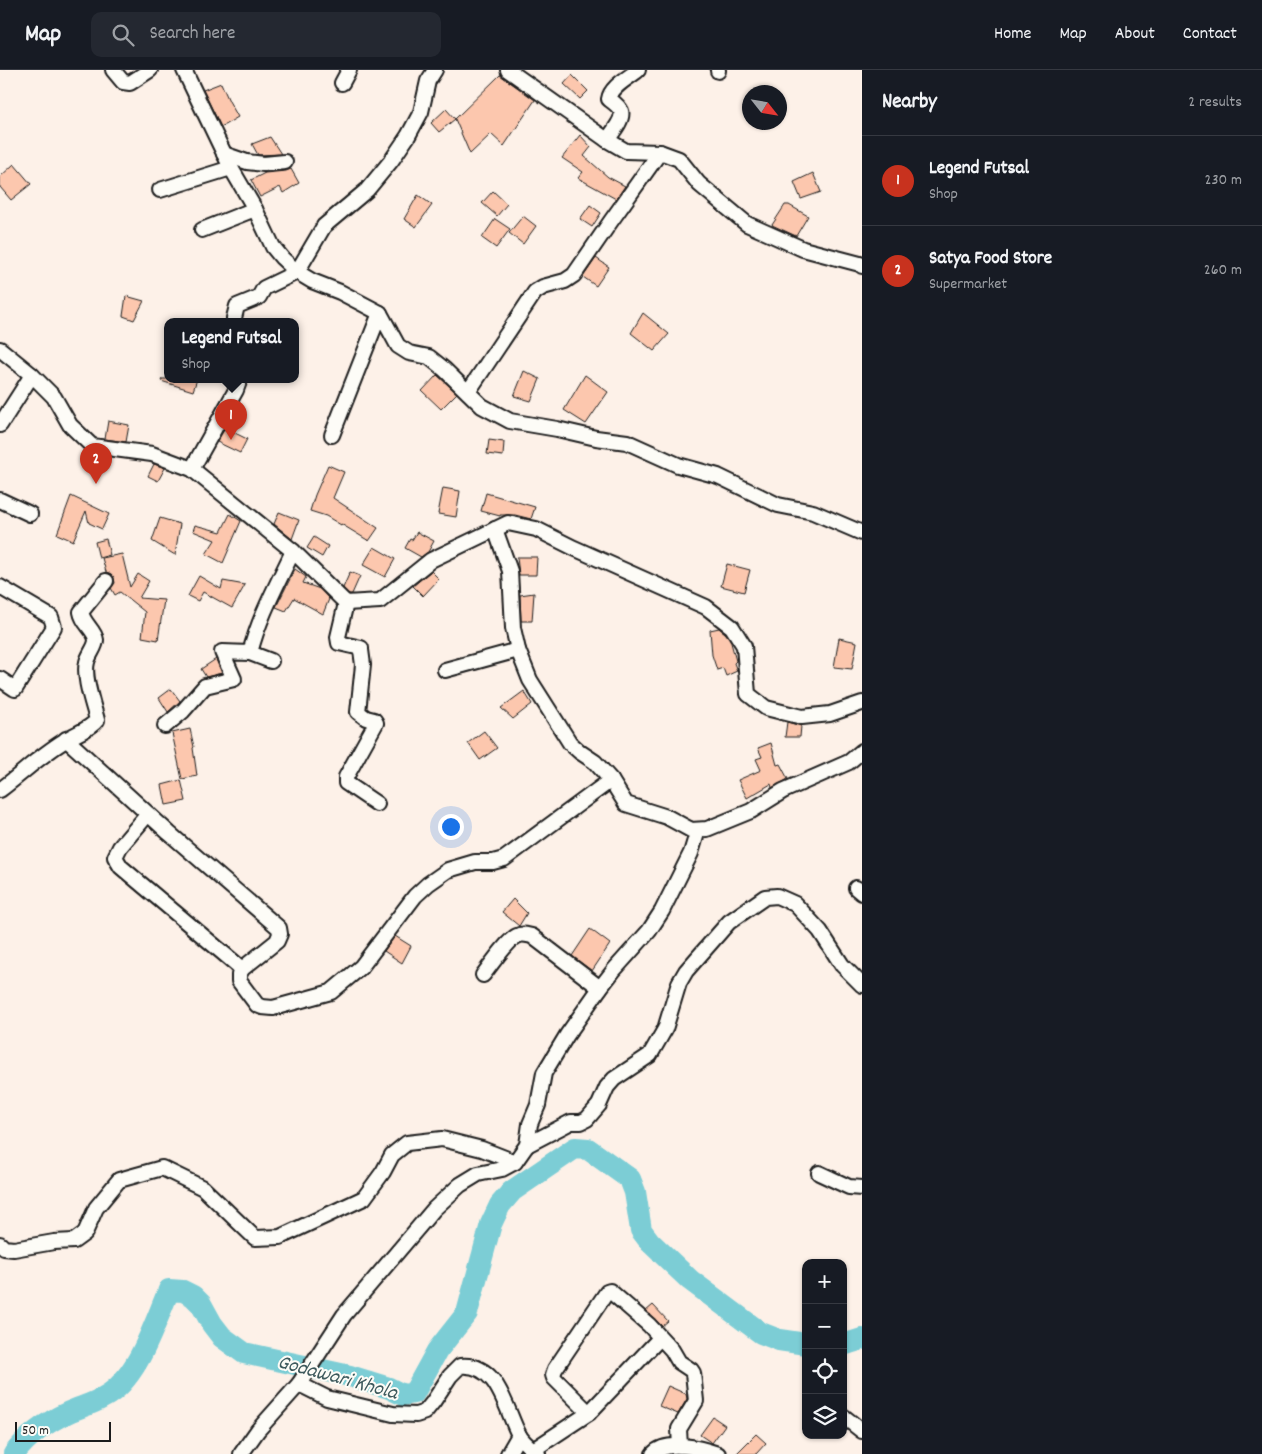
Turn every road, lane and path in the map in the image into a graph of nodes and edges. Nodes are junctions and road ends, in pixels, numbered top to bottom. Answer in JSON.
{"nodes":[{"id":1,"x":113,"y":70,"type":"edge"},
{"id":2,"x":150,"y":70,"type":"edge"},
{"id":3,"x":184,"y":70,"type":"edge"},
{"id":4,"x":349,"y":70,"type":"edge"},
{"id":5,"x":435,"y":70,"type":"edge"},
{"id":6,"x":508,"y":70,"type":"edge"},
{"id":7,"x":638,"y":70,"type":"edge"},
{"id":8,"x":342,"y":83,"type":"dead end"},
{"id":9,"x":607,"y":140,"type":"junction"},
{"id":10,"x":660,"y":152,"type":"junction"},
{"id":11,"x":224,"y":154,"type":"junction"},
{"id":12,"x":285,"y":162,"type":"dead end"},
{"id":13,"x":231,"y":168,"type":"junction"},
{"id":14,"x":160,"y":190,"type":"dead end"},
{"id":15,"x":255,"y":208,"type":"junction"},
{"id":16,"x":202,"y":230,"type":"dead end"},
{"id":17,"x":862,"y":266,"type":"edge"},
{"id":18,"x":298,"y":272,"type":"junction"},
{"id":19,"x":380,"y":313,"type":"junction"},
{"id":20,"x":234,"y":318,"type":"edge"},
{"id":21,"x":0,"y":349,"type":"edge"},
{"id":22,"x":32,"y":375,"type":"junction"},
{"id":23,"x":239,"y":383,"type":"edge"},
{"id":24,"x":468,"y":392,"type":"junction"},
{"id":25,"x":0,"y":424,"type":"edge"},
{"id":26,"x":332,"y":435,"type":"dead end"},
{"id":27,"x":192,"y":469,"type":"junction"},
{"id":28,"x":0,"y":500,"type":"edge"},
{"id":29,"x":30,"y":514,"type":"dead end"},
{"id":30,"x":496,"y":529,"type":"junction"},
{"id":31,"x":862,"y":533,"type":"edge"},
{"id":32,"x":293,"y":551,"type":"junction"},
{"id":33,"x":106,"y":581,"type":"dead end"},
{"id":34,"x":0,"y":587,"type":"edge"},
{"id":35,"x":346,"y":603,"type":"junction"},
{"id":36,"x":518,"y":650,"type":"junction"},
{"id":37,"x":250,"y":653,"type":"junction"},
{"id":38,"x":271,"y":661,"type":"dead end"},
{"id":39,"x":445,"y":670,"type":"dead end"},
{"id":40,"x":0,"y":679,"type":"edge"},
{"id":41,"x":862,"y":703,"type":"edge"},
{"id":42,"x":165,"y":726,"type":"dead end"},
{"id":43,"x":66,"y":739,"type":"junction"},
{"id":44,"x":862,"y":751,"type":"edge"},
{"id":45,"x":611,"y":780,"type":"junction"},
{"id":46,"x":0,"y":790,"type":"edge"},
{"id":47,"x":377,"y":804,"type":"dead end"},
{"id":48,"x":148,"y":814,"type":"junction"},
{"id":49,"x":698,"y":830,"type":"junction"},
{"id":50,"x":242,"y":969,"type":"junction"},
{"id":51,"x":482,"y":975,"type":"dead end"},
{"id":52,"x":862,"y":985,"type":"edge"},
{"id":53,"x":600,"y":988,"type":"junction"},
{"id":54,"x":527,"y":1145,"type":"junction"},
{"id":55,"x":515,"y":1162,"type":"junction"},
{"id":56,"x":819,"y":1173,"type":"dead end"},
{"id":57,"x":862,"y":1188,"type":"edge"},
{"id":58,"x":0,"y":1244,"type":"edge"},
{"id":59,"x":660,"y":1338,"type":"junction"},
{"id":60,"x":300,"y":1384,"type":"junction"},
{"id":61,"x":589,"y":1413,"type":"junction"},
{"id":62,"x":847,"y":1419,"type":"edge"},
{"id":63,"x":862,"y":1431,"type":"edge"},
{"id":64,"x":519,"y":1435,"type":"junction"},
{"id":65,"x":680,"y":1446,"type":"junction"},
{"id":66,"x":536,"y":1452,"type":"edge"},
{"id":67,"x":241,"y":1454,"type":"edge"},
{"id":68,"x":508,"y":1454,"type":"edge"},
{"id":69,"x":653,"y":1454,"type":"edge"},
{"id":70,"x":718,"y":1454,"type":"edge"}],
"edges":[{"from":1,"to":2,"type":"street"},
{"from":3,"to":11,"type":"street"},
{"from":4,"to":8,"type":"street"},
{"from":5,"to":18,"type":"street"},
{"from":6,"to":9,"type":"street"},
{"from":7,"to":9,"type":"street"},
{"from":9,"to":10,"type":"street"},
{"from":10,"to":17,"type":"street"},
{"from":10,"to":24,"type":"street"},
{"from":11,"to":12,"type":"street"},
{"from":11,"to":13,"type":"street"},
{"from":13,"to":14,"type":"street"},
{"from":13,"to":15,"type":"street"},
{"from":15,"to":16,"type":"street"},
{"from":15,"to":18,"type":"street"},
{"from":18,"to":19,"type":"street"},
{"from":18,"to":20,"type":"street"},
{"from":19,"to":24,"type":"street"},
{"from":19,"to":26,"type":"street"},
{"from":21,"to":22,"type":"street"},
{"from":22,"to":25,"type":"street"},
{"from":22,"to":27,"type":"street"},
{"from":23,"to":27,"type":"street"},
{"from":24,"to":31,"type":"street"},
{"from":27,"to":32,"type":"street"},
{"from":28,"to":29,"type":"street"},
{"from":30,"to":35,"type":"street"},
{"from":30,"to":36,"type":"street"},
{"from":30,"to":41,"type":"street"},
{"from":32,"to":35,"type":"street"},
{"from":32,"to":37,"type":"street"},
{"from":33,"to":43,"type":"street"},
{"from":34,"to":40,"type":"street"},
{"from":35,"to":47,"type":"street"},
{"from":36,"to":39,"type":"street"},
{"from":36,"to":45,"type":"street"},
{"from":37,"to":38,"type":"street"},
{"from":37,"to":42,"type":"street"},
{"from":43,"to":46,"type":"street"},
{"from":43,"to":48,"type":"street"},
{"from":44,"to":49,"type":"street"},
{"from":45,"to":49,"type":"street"},
{"from":45,"to":50,"type":"street"},
{"from":48,"to":50,"type":"street"},
{"from":48,"to":50,"type":"street"},
{"from":49,"to":53,"type":"street"},
{"from":51,"to":53,"type":"street"},
{"from":52,"to":54,"type":"street"},
{"from":53,"to":54,"type":"street"},
{"from":54,"to":55,"type":"street"},
{"from":55,"to":58,"type":"street"},
{"from":55,"to":60,"type":"street"},
{"from":56,"to":57,"type":"street"},
{"from":59,"to":61,"type":"street"},
{"from":59,"to":61,"type":"street"},
{"from":59,"to":65,"type":"street"},
{"from":60,"to":64,"type":"street"},
{"from":60,"to":67,"type":"street"},
{"from":61,"to":66,"type":"street"},
{"from":62,"to":63,"type":"street"},
{"from":64,"to":66,"type":"street"},
{"from":64,"to":68,"type":"street"},
{"from":65,"to":69,"type":"street"},
{"from":65,"to":70,"type":"street"}]}
